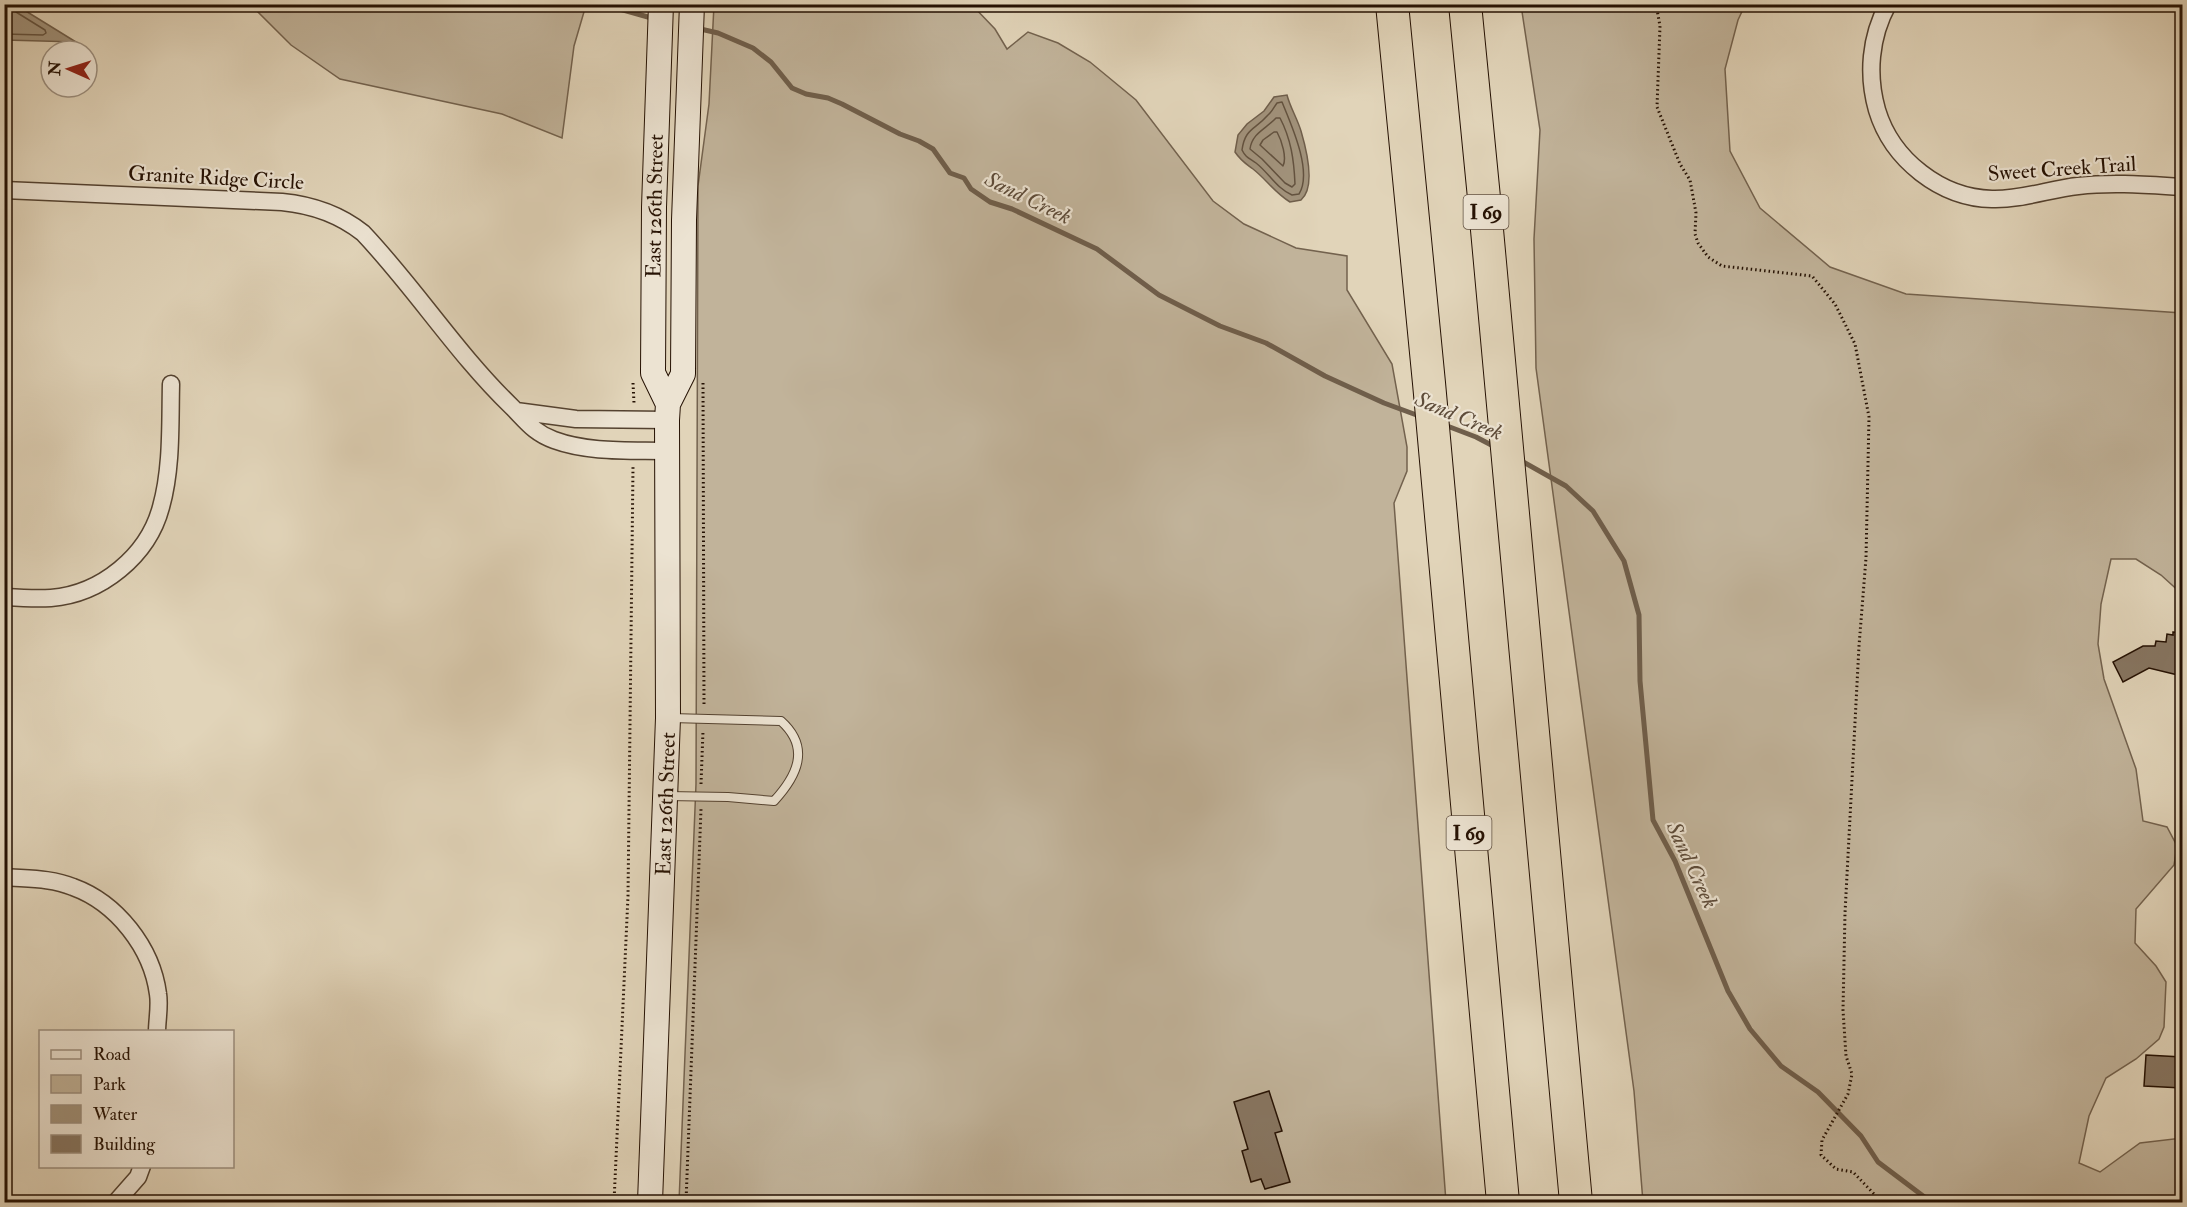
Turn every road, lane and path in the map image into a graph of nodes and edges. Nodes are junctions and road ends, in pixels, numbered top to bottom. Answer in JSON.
{"nodes":[{"id":1,"x":662,"y":4,"type":"edge"},
{"id":2,"x":692,"y":4,"type":"edge"},
{"id":3,"x":1392,"y":4,"type":"edge"},
{"id":4,"x":1465,"y":4,"type":"edge"},
{"id":5,"x":1656,"y":4,"type":"edge"},
{"id":6,"x":1888,"y":4,"type":"edge"},
{"id":7,"x":2182,"y":186,"type":"edge"},
{"id":8,"x":4,"y":190,"type":"edge"},
{"id":9,"x":703,"y":380,"type":"dead end"},
{"id":10,"x":633,"y":381,"type":"dead end"},
{"id":11,"x":171,"y":384,"type":"dead end"},
{"id":12,"x":516,"y":411,"type":"junction"},
{"id":13,"x":668,"y":412,"type":"junction"},
{"id":14,"x":633,"y":420,"type":"junction"},
{"id":15,"x":633,"y":450,"type":"junction"},
{"id":16,"x":668,"y":451,"type":"junction"},
{"id":17,"x":4,"y":597,"type":"edge"},
{"id":18,"x":668,"y":718,"type":"junction"},
{"id":19,"x":704,"y":719,"type":"junction"},
{"id":20,"x":666,"y":796,"type":"junction"},
{"id":21,"x":701,"y":797,"type":"junction"},
{"id":22,"x":4,"y":877,"type":"edge"},
{"id":23,"x":157,"y":1030,"type":"edge"},
{"id":24,"x":142,"y":1168,"type":"edge"},
{"id":25,"x":116,"y":1203,"type":"edge"},
{"id":26,"x":614,"y":1203,"type":"edge"},
{"id":27,"x":650,"y":1203,"type":"edge"},
{"id":28,"x":686,"y":1203,"type":"edge"},
{"id":29,"x":1503,"y":1203,"type":"edge"},
{"id":30,"x":1576,"y":1203,"type":"edge"},
{"id":31,"x":1885,"y":1203,"type":"edge"}],
"edges":[{"from":1,"to":13,"type":"main road","name":"East 126th Street"},
{"from":2,"to":13,"type":"main road","name":"East 126th Street"},
{"from":3,"to":29,"type":"highway","number":"I 69"},
{"from":4,"to":30,"type":"highway","number":"I 69"},
{"from":5,"to":31,"type":"path"},
{"from":6,"to":7,"type":"street","name":"Sweet Creek Trail"},
{"from":8,"to":12,"type":"street","name":"Granite Ridge Circle"},
{"from":9,"to":19,"type":"path"},
{"from":10,"to":14,"type":"path"},
{"from":11,"to":17,"type":"street"},
{"from":12,"to":14,"type":"street"},
{"from":12,"to":15,"type":"street","name":"Granite Ridge Circle"},
{"from":13,"to":14,"type":"street"},
{"from":13,"to":16,"type":"main road","name":"East 126th Street"},
{"from":15,"to":16,"type":"street","name":"Granite Ridge Circle"},
{"from":15,"to":26,"type":"path"},
{"from":16,"to":18,"type":"main road","name":"East 126th Street"},
{"from":18,"to":19,"type":"lane"},
{"from":18,"to":20,"type":"main road","name":"East 126th Street"},
{"from":19,"to":21,"type":"path"},
{"from":19,"to":21,"type":"lane"},
{"from":20,"to":21,"type":"lane"},
{"from":20,"to":27,"type":"main road","name":"East 126th Street"},
{"from":21,"to":28,"type":"path"},
{"from":22,"to":23,"type":"street"},
{"from":24,"to":25,"type":"street"}]}
